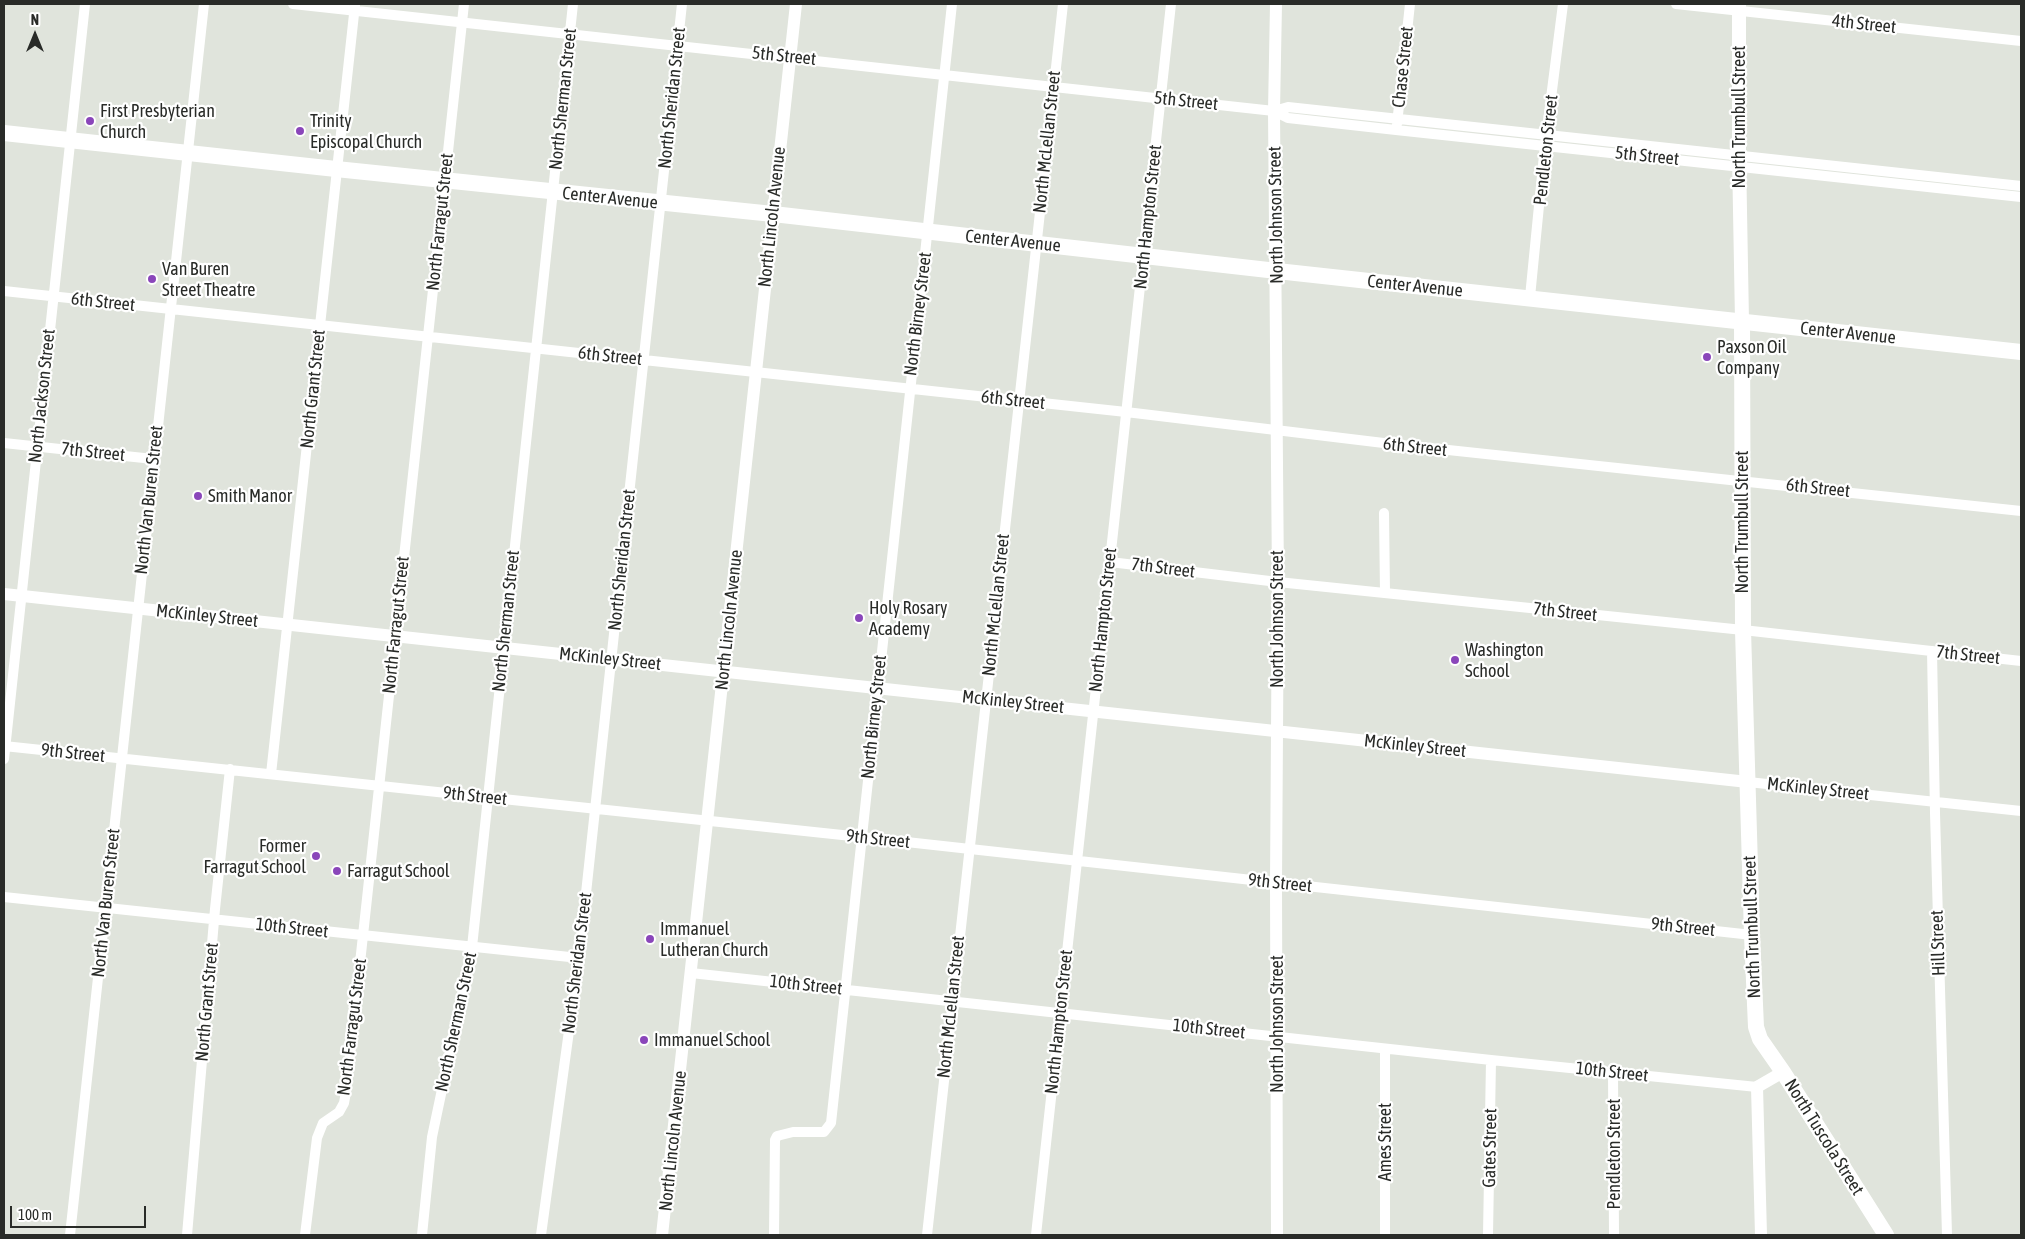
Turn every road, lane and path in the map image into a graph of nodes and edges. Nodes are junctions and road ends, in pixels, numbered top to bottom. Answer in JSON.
{"nodes":[{"id":1,"x":85,"y":4,"type":"edge"},
{"id":2,"x":204,"y":4,"type":"edge"},
{"id":3,"x":293,"y":4,"type":"edge"},
{"id":4,"x":464,"y":4,"type":"edge"},
{"id":5,"x":573,"y":4,"type":"edge"},
{"id":6,"x":682,"y":4,"type":"edge"},
{"id":7,"x":796,"y":4,"type":"edge"},
{"id":8,"x":952,"y":4,"type":"edge"},
{"id":9,"x":1063,"y":4,"type":"edge"},
{"id":10,"x":1171,"y":4,"type":"edge"},
{"id":11,"x":1276,"y":4,"type":"edge"},
{"id":12,"x":1410,"y":4,"type":"edge"},
{"id":13,"x":1563,"y":4,"type":"edge"},
{"id":14,"x":1676,"y":4,"type":"edge"},
{"id":15,"x":355,"y":7,"type":"edge"},
{"id":16,"x":1739,"y":7,"type":"edge"},
{"id":17,"x":462,"y":22,"type":"junction"},
{"id":18,"x":570,"y":33,"type":"junction"},
{"id":19,"x":2021,"y":41,"type":"edge"},
{"id":20,"x":678,"y":44,"type":"junction"},
{"id":21,"x":790,"y":57,"type":"junction"},
{"id":22,"x":944,"y":75,"type":"junction"},
{"id":23,"x":1054,"y":87,"type":"junction"},
{"id":24,"x":1160,"y":99,"type":"junction"},
{"id":25,"x":1274,"y":111,"type":"junction"},
{"id":26,"x":1397,"y":124,"type":"junction"},
{"id":27,"x":4,"y":133,"type":"edge"},
{"id":28,"x":1547,"y":134,"type":"junction"},
{"id":29,"x":72,"y":140,"type":"junction"},
{"id":30,"x":1546,"y":146,"type":"junction"},
{"id":31,"x":188,"y":153,"type":"junction"},
{"id":32,"x":1739,"y":161,"type":"junction"},
{"id":33,"x":336,"y":170,"type":"junction"},
{"id":34,"x":444,"y":181,"type":"junction"},
{"id":35,"x":1930,"y":181,"type":"junction"},
{"id":36,"x":2021,"y":186,"type":"edge"},
{"id":37,"x":553,"y":191,"type":"junction"},
{"id":38,"x":2021,"y":196,"type":"edge"},
{"id":39,"x":661,"y":204,"type":"junction"},
{"id":40,"x":773,"y":214,"type":"junction"},
{"id":41,"x":928,"y":232,"type":"junction"},
{"id":42,"x":1036,"y":244,"type":"junction"},
{"id":43,"x":1144,"y":256,"type":"junction"},
{"id":44,"x":1277,"y":271,"type":"junction"},
{"id":45,"x":4,"y":291,"type":"edge"},
{"id":46,"x":54,"y":296,"type":"junction"},
{"id":47,"x":1530,"y":297,"type":"junction"},
{"id":48,"x":170,"y":309,"type":"junction"},
{"id":49,"x":1742,"y":321,"type":"junction"},
{"id":50,"x":320,"y":325,"type":"junction"},
{"id":51,"x":427,"y":336,"type":"junction"},
{"id":52,"x":536,"y":349,"type":"junction"},
{"id":53,"x":2021,"y":352,"type":"edge"},
{"id":54,"x":644,"y":360,"type":"junction"},
{"id":55,"x":755,"y":373,"type":"junction"},
{"id":56,"x":910,"y":389,"type":"junction"},
{"id":57,"x":1018,"y":401,"type":"junction"},
{"id":58,"x":1126,"y":412,"type":"junction"},
{"id":59,"x":1277,"y":431,"type":"junction"},
{"id":60,"x":4,"y":443,"type":"edge"},
{"id":61,"x":37,"y":446,"type":"junction"},
{"id":62,"x":153,"y":459,"type":"junction"},
{"id":63,"x":1741,"y":482,"type":"junction"},
{"id":64,"x":2021,"y":511,"type":"edge"},
{"id":65,"x":1384,"y":513,"type":"dead end"},
{"id":66,"x":1110,"y":562,"type":"junction"},
{"id":67,"x":1278,"y":582,"type":"junction"},
{"id":68,"x":1385,"y":593,"type":"junction"},
{"id":69,"x":4,"y":594,"type":"edge"},
{"id":70,"x":20,"y":596,"type":"junction"},
{"id":71,"x":138,"y":608,"type":"junction"},
{"id":72,"x":287,"y":624,"type":"junction"},
{"id":73,"x":1743,"y":630,"type":"junction"},
{"id":74,"x":395,"y":636,"type":"junction"},
{"id":75,"x":504,"y":647,"type":"junction"},
{"id":76,"x":1932,"y":652,"type":"junction"},
{"id":77,"x":611,"y":659,"type":"junction"},
{"id":78,"x":2021,"y":661,"type":"edge"},
{"id":79,"x":724,"y":672,"type":"junction"},
{"id":80,"x":878,"y":687,"type":"junction"},
{"id":81,"x":986,"y":700,"type":"junction"},
{"id":82,"x":1093,"y":711,"type":"junction"},
{"id":83,"x":1276,"y":730,"type":"junction"},
{"id":84,"x":4,"y":746,"type":"edge"},
{"id":85,"x":121,"y":758,"type":"junction"},
{"id":86,"x":4,"y":759,"type":"edge"},
{"id":87,"x":230,"y":769,"type":"junction"},
{"id":88,"x":271,"y":774,"type":"junction"},
{"id":89,"x":1748,"y":782,"type":"junction"},
{"id":90,"x":380,"y":785,"type":"junction"},
{"id":91,"x":487,"y":798,"type":"junction"},
{"id":92,"x":1934,"y":802,"type":"junction"},
{"id":93,"x":595,"y":809,"type":"junction"},
{"id":94,"x":2021,"y":811,"type":"edge"},
{"id":95,"x":708,"y":821,"type":"junction"},
{"id":96,"x":861,"y":837,"type":"junction"},
{"id":97,"x":968,"y":849,"type":"junction"},
{"id":98,"x":1077,"y":861,"type":"junction"},
{"id":99,"x":1276,"y":883,"type":"junction"},
{"id":100,"x":4,"y":897,"type":"edge"},
{"id":101,"x":106,"y":908,"type":"junction"},
{"id":102,"x":214,"y":920,"type":"junction"},
{"id":103,"x":362,"y":935,"type":"junction"},
{"id":104,"x":1752,"y":935,"type":"junction"},
{"id":105,"x":472,"y":947,"type":"junction"},
{"id":106,"x":579,"y":958,"type":"junction"},
{"id":107,"x":691,"y":973,"type":"junction"},
{"id":108,"x":844,"y":989,"type":"junction"},
{"id":109,"x":952,"y":1002,"type":"junction"},
{"id":110,"x":1060,"y":1013,"type":"junction"},
{"id":111,"x":1278,"y":1037,"type":"junction"},
{"id":112,"x":1760,"y":1039,"type":"joint"},
{"id":113,"x":1385,"y":1049,"type":"junction"},
{"id":114,"x":1492,"y":1060,"type":"junction"},
{"id":115,"x":1614,"y":1072,"type":"junction"},
{"id":116,"x":1783,"y":1072,"type":"junction"},
{"id":117,"x":1757,"y":1087,"type":"junction"},
{"id":118,"x":70,"y":1235,"type":"edge"},
{"id":119,"x":187,"y":1235,"type":"edge"},
{"id":120,"x":305,"y":1235,"type":"edge"},
{"id":121,"x":422,"y":1235,"type":"edge"},
{"id":122,"x":541,"y":1235,"type":"edge"},
{"id":123,"x":662,"y":1235,"type":"edge"},
{"id":124,"x":774,"y":1235,"type":"edge"},
{"id":125,"x":926,"y":1235,"type":"edge"},
{"id":126,"x":1036,"y":1235,"type":"edge"},
{"id":127,"x":1277,"y":1235,"type":"edge"},
{"id":128,"x":1385,"y":1235,"type":"edge"},
{"id":129,"x":1488,"y":1235,"type":"edge"},
{"id":130,"x":1614,"y":1235,"type":"edge"},
{"id":131,"x":1761,"y":1235,"type":"edge"},
{"id":132,"x":1886,"y":1235,"type":"edge"},
{"id":133,"x":1948,"y":1235,"type":"edge"}],
"edges":[{"from":1,"to":29,"type":"street","name":"North Jackson Street"},
{"from":2,"to":31,"type":"street","name":"North Van Buren Street"},
{"from":3,"to":15,"type":"street","name":"5th Street"},
{"from":4,"to":17,"type":"street","name":"North Farragut Street"},
{"from":5,"to":18,"type":"street","name":"North Sherman Street"},
{"from":6,"to":20,"type":"street","name":"North Sheridan Street"},
{"from":7,"to":21,"type":"street","name":"North Lincoln Avenue"},
{"from":8,"to":22,"type":"street","name":"North Birney Street"},
{"from":9,"to":23,"type":"street","name":"North McLellan Street"},
{"from":10,"to":24,"type":"street","name":"North Hampton Street"},
{"from":11,"to":25,"type":"street","name":"North Johnson Street"},
{"from":12,"to":26,"type":"street","name":"Chase Street"},
{"from":13,"to":28,"type":"street","name":"Pendleton Street"},
{"from":14,"to":16,"type":"street","name":"4th Street"},
{"from":15,"to":17,"type":"street","name":"5th Street"},
{"from":15,"to":33,"type":"street","name":"North Grant Street"},
{"from":16,"to":19,"type":"street","name":"4th Street"},
{"from":16,"to":32,"type":"main road","name":"North Trumbull Street"},
{"from":17,"to":18,"type":"street","name":"5th Street"},
{"from":17,"to":34,"type":"street","name":"North Farragut Street"},
{"from":18,"to":20,"type":"street","name":"5th Street"},
{"from":18,"to":37,"type":"street","name":"North Sherman Street"},
{"from":20,"to":21,"type":"street","name":"5th Street"},
{"from":20,"to":39,"type":"street","name":"North Sheridan Street"},
{"from":21,"to":22,"type":"street","name":"5th Street"},
{"from":21,"to":40,"type":"street","name":"North Lincoln Avenue"},
{"from":22,"to":23,"type":"street","name":"5th Street"},
{"from":22,"to":41,"type":"street","name":"North Birney Street"},
{"from":23,"to":24,"type":"street","name":"5th Street"},
{"from":23,"to":42,"type":"street","name":"North McLellan Street"},
{"from":24,"to":25,"type":"street","name":"5th Street"},
{"from":24,"to":43,"type":"street","name":"North Hampton Street"},
{"from":25,"to":26,"type":"street","name":"5th Street"},
{"from":25,"to":44,"type":"street","name":"North Johnson Street"},
{"from":26,"to":28,"type":"street","name":"5th Street"},
{"from":26,"to":30,"type":"street","name":"5th Street"},
{"from":27,"to":29,"type":"main road","name":"Center Avenue"},
{"from":28,"to":30,"type":"street","name":"Pendleton Street"},
{"from":28,"to":32,"type":"street","name":"5th Street"},
{"from":29,"to":31,"type":"main road","name":"Center Avenue"},
{"from":29,"to":46,"type":"street","name":"North Jackson Street"},
{"from":30,"to":32,"type":"street","name":"5th Street"},
{"from":30,"to":47,"type":"street","name":"Pendleton Street"},
{"from":31,"to":33,"type":"main road","name":"Center Avenue"},
{"from":31,"to":48,"type":"street","name":"North Van Buren Street"},
{"from":32,"to":35,"type":"street","name":"5th Street"},
{"from":32,"to":49,"type":"main road","name":"North Trumbull Street"},
{"from":33,"to":34,"type":"main road","name":"Center Avenue"},
{"from":33,"to":50,"type":"street","name":"North Grant Street"},
{"from":34,"to":37,"type":"main road","name":"Center Avenue"},
{"from":34,"to":51,"type":"street","name":"North Farragut Street"},
{"from":35,"to":36,"type":"street","name":"5th Street"},
{"from":35,"to":38,"type":"street","name":"5th Street"},
{"from":37,"to":39,"type":"main road","name":"Center Avenue"},
{"from":37,"to":52,"type":"street","name":"North Sherman Street"},
{"from":39,"to":40,"type":"main road","name":"Center Avenue"},
{"from":39,"to":54,"type":"street","name":"North Sheridan Street"},
{"from":40,"to":41,"type":"main road","name":"Center Avenue"},
{"from":40,"to":55,"type":"street","name":"North Lincoln Avenue"},
{"from":41,"to":42,"type":"main road","name":"Center Avenue"},
{"from":41,"to":56,"type":"street","name":"North Birney Street"},
{"from":42,"to":43,"type":"main road","name":"Center Avenue"},
{"from":42,"to":57,"type":"street","name":"North McLellan Street"},
{"from":43,"to":44,"type":"main road","name":"Center Avenue"},
{"from":43,"to":58,"type":"street","name":"North Hampton Street"},
{"from":44,"to":47,"type":"main road","name":"Center Avenue"},
{"from":44,"to":59,"type":"street","name":"North Johnson Street"},
{"from":45,"to":46,"type":"street","name":"6th Street"},
{"from":46,"to":48,"type":"street","name":"6th Street"},
{"from":46,"to":61,"type":"street","name":"North Jackson Street"},
{"from":47,"to":49,"type":"main road","name":"Center Avenue"},
{"from":48,"to":50,"type":"street","name":"6th Street"},
{"from":48,"to":62,"type":"street","name":"North Van Buren Street"},
{"from":49,"to":53,"type":"main road","name":"Center Avenue"},
{"from":49,"to":63,"type":"main road","name":"North Trumbull Street"},
{"from":50,"to":51,"type":"street","name":"6th Street"},
{"from":50,"to":72,"type":"street","name":"North Grant Street"},
{"from":51,"to":52,"type":"street","name":"6th Street"},
{"from":51,"to":74,"type":"street","name":"North Farragut Street"},
{"from":52,"to":54,"type":"street","name":"6th Street"},
{"from":52,"to":75,"type":"street","name":"North Sherman Street"},
{"from":54,"to":55,"type":"street","name":"6th Street"},
{"from":54,"to":77,"type":"street","name":"North Sheridan Street"},
{"from":55,"to":56,"type":"street","name":"6th Street"},
{"from":55,"to":79,"type":"street","name":"North Lincoln Avenue"},
{"from":56,"to":57,"type":"street","name":"6th Street"},
{"from":56,"to":80,"type":"street","name":"North Birney Street"},
{"from":57,"to":58,"type":"street","name":"6th Street"},
{"from":57,"to":81,"type":"street","name":"North McLellan Street"},
{"from":58,"to":59,"type":"street","name":"6th Street"},
{"from":58,"to":66,"type":"street","name":"North Hampton Street"},
{"from":59,"to":63,"type":"street","name":"6th Street"},
{"from":59,"to":67,"type":"street","name":"North Johnson Street"},
{"from":60,"to":61,"type":"street","name":"7th Street"},
{"from":61,"to":62,"type":"street","name":"7th Street"},
{"from":61,"to":70,"type":"street","name":"North Jackson Street"},
{"from":62,"to":71,"type":"street","name":"North Van Buren Street"},
{"from":63,"to":64,"type":"street","name":"6th Street"},
{"from":63,"to":73,"type":"main road","name":"North Trumbull Street"},
{"from":65,"to":68,"type":"street"},
{"from":66,"to":67,"type":"street","name":"7th Street"},
{"from":66,"to":82,"type":"street","name":"North Hampton Street"},
{"from":67,"to":68,"type":"street","name":"7th Street"},
{"from":67,"to":83,"type":"street","name":"North Johnson Street"},
{"from":68,"to":73,"type":"street","name":"7th Street"},
{"from":69,"to":70,"type":"street","name":"McKinley Street"},
{"from":70,"to":71,"type":"street","name":"McKinley Street"},
{"from":70,"to":84,"type":"street","name":"North Jackson Street"},
{"from":71,"to":72,"type":"street","name":"McKinley Street"},
{"from":71,"to":85,"type":"street","name":"North Van Buren Street"},
{"from":72,"to":74,"type":"street","name":"McKinley Street"},
{"from":72,"to":88,"type":"street","name":"North Grant Street"},
{"from":73,"to":76,"type":"street","name":"7th Street"},
{"from":73,"to":89,"type":"main road","name":"North Trumbull Street"},
{"from":74,"to":75,"type":"street","name":"McKinley Street"},
{"from":74,"to":90,"type":"street","name":"North Farragut Street"},
{"from":75,"to":77,"type":"street","name":"McKinley Street"},
{"from":75,"to":91,"type":"street","name":"North Sherman Street"},
{"from":76,"to":78,"type":"street","name":"7th Street"},
{"from":76,"to":92,"type":"street","name":"Hill Street"},
{"from":77,"to":79,"type":"street","name":"McKinley Street"},
{"from":77,"to":93,"type":"street","name":"North Sheridan Street"},
{"from":79,"to":80,"type":"street","name":"McKinley Street"},
{"from":79,"to":95,"type":"street","name":"North Lincoln Avenue"},
{"from":80,"to":81,"type":"street","name":"McKinley Street"},
{"from":80,"to":96,"type":"street","name":"North Birney Street"},
{"from":81,"to":82,"type":"street","name":"McKinley Street"},
{"from":81,"to":97,"type":"street","name":"North McLellan Street"},
{"from":82,"to":83,"type":"street","name":"McKinley Street"},
{"from":82,"to":98,"type":"street","name":"North Hampton Street"},
{"from":83,"to":89,"type":"street","name":"McKinley Street"},
{"from":83,"to":99,"type":"street","name":"North Johnson Street"},
{"from":84,"to":85,"type":"street","name":"9th Street"},
{"from":84,"to":86,"type":"street","name":"North Jackson Street"},
{"from":85,"to":87,"type":"street","name":"9th Street"},
{"from":85,"to":101,"type":"street","name":"North Van Buren Street"},
{"from":87,"to":88,"type":"street","name":"9th Street"},
{"from":87,"to":102,"type":"street","name":"North Grant Street"},
{"from":88,"to":90,"type":"street","name":"9th Street"},
{"from":89,"to":92,"type":"street","name":"McKinley Street"},
{"from":89,"to":104,"type":"main road","name":"North Trumbull Street"},
{"from":90,"to":91,"type":"street","name":"9th Street"},
{"from":90,"to":103,"type":"street","name":"North Farragut Street"},
{"from":91,"to":93,"type":"street","name":"9th Street"},
{"from":91,"to":105,"type":"street","name":"North Sherman Street"},
{"from":92,"to":94,"type":"street","name":"McKinley Street"},
{"from":92,"to":133,"type":"street","name":"Hill Street"},
{"from":93,"to":95,"type":"street","name":"9th Street"},
{"from":93,"to":106,"type":"street","name":"North Sheridan Street"},
{"from":95,"to":96,"type":"street","name":"9th Street"},
{"from":95,"to":107,"type":"street","name":"North Lincoln Avenue"},
{"from":96,"to":97,"type":"street","name":"9th Street"},
{"from":96,"to":108,"type":"street","name":"North Birney Street"},
{"from":97,"to":98,"type":"street","name":"9th Street"},
{"from":97,"to":109,"type":"street","name":"North McLellan Street"},
{"from":98,"to":99,"type":"street","name":"9th Street"},
{"from":98,"to":110,"type":"street","name":"North Hampton Street"},
{"from":99,"to":104,"type":"street","name":"9th Street"},
{"from":99,"to":111,"type":"street","name":"North Johnson Street"},
{"from":100,"to":101,"type":"street","name":"10th Street"},
{"from":101,"to":102,"type":"street","name":"10th Street"},
{"from":101,"to":118,"type":"street","name":"North Van Buren Street"},
{"from":102,"to":103,"type":"street","name":"10th Street"},
{"from":102,"to":119,"type":"street","name":"North Grant Street"},
{"from":103,"to":105,"type":"street","name":"10th Street"},
{"from":103,"to":120,"type":"street","name":"North Farragut Street"},
{"from":104,"to":112,"type":"main road","name":"North Trumbull Street"},
{"from":105,"to":106,"type":"street","name":"10th Street"},
{"from":105,"to":121,"type":"street","name":"North Sherman Street"},
{"from":106,"to":122,"type":"street","name":"North Sheridan Street"},
{"from":107,"to":108,"type":"street","name":"10th Street"},
{"from":107,"to":123,"type":"street","name":"North Lincoln Avenue"},
{"from":108,"to":109,"type":"street","name":"10th Street"},
{"from":108,"to":124,"type":"street","name":"North Birney Street"},
{"from":109,"to":110,"type":"street","name":"10th Street"},
{"from":109,"to":125,"type":"street","name":"North McLellan Street"},
{"from":110,"to":111,"type":"street","name":"10th Street"},
{"from":110,"to":126,"type":"street","name":"North Hampton Street"},
{"from":111,"to":113,"type":"street","name":"10th Street"},
{"from":111,"to":127,"type":"street","name":"North Johnson Street"},
{"from":112,"to":116,"type":"main road","name":"North Tuscola Street"},
{"from":113,"to":114,"type":"street","name":"10th Street"},
{"from":113,"to":128,"type":"street","name":"Ames Street"},
{"from":114,"to":115,"type":"street","name":"10th Street"},
{"from":114,"to":129,"type":"street","name":"Gates Street"},
{"from":115,"to":117,"type":"street","name":"10th Street"},
{"from":115,"to":130,"type":"street","name":"Pendleton Street"},
{"from":116,"to":117,"type":"street"},
{"from":116,"to":132,"type":"main road","name":"North Tuscola Street"},
{"from":117,"to":131,"type":"street"}]}
